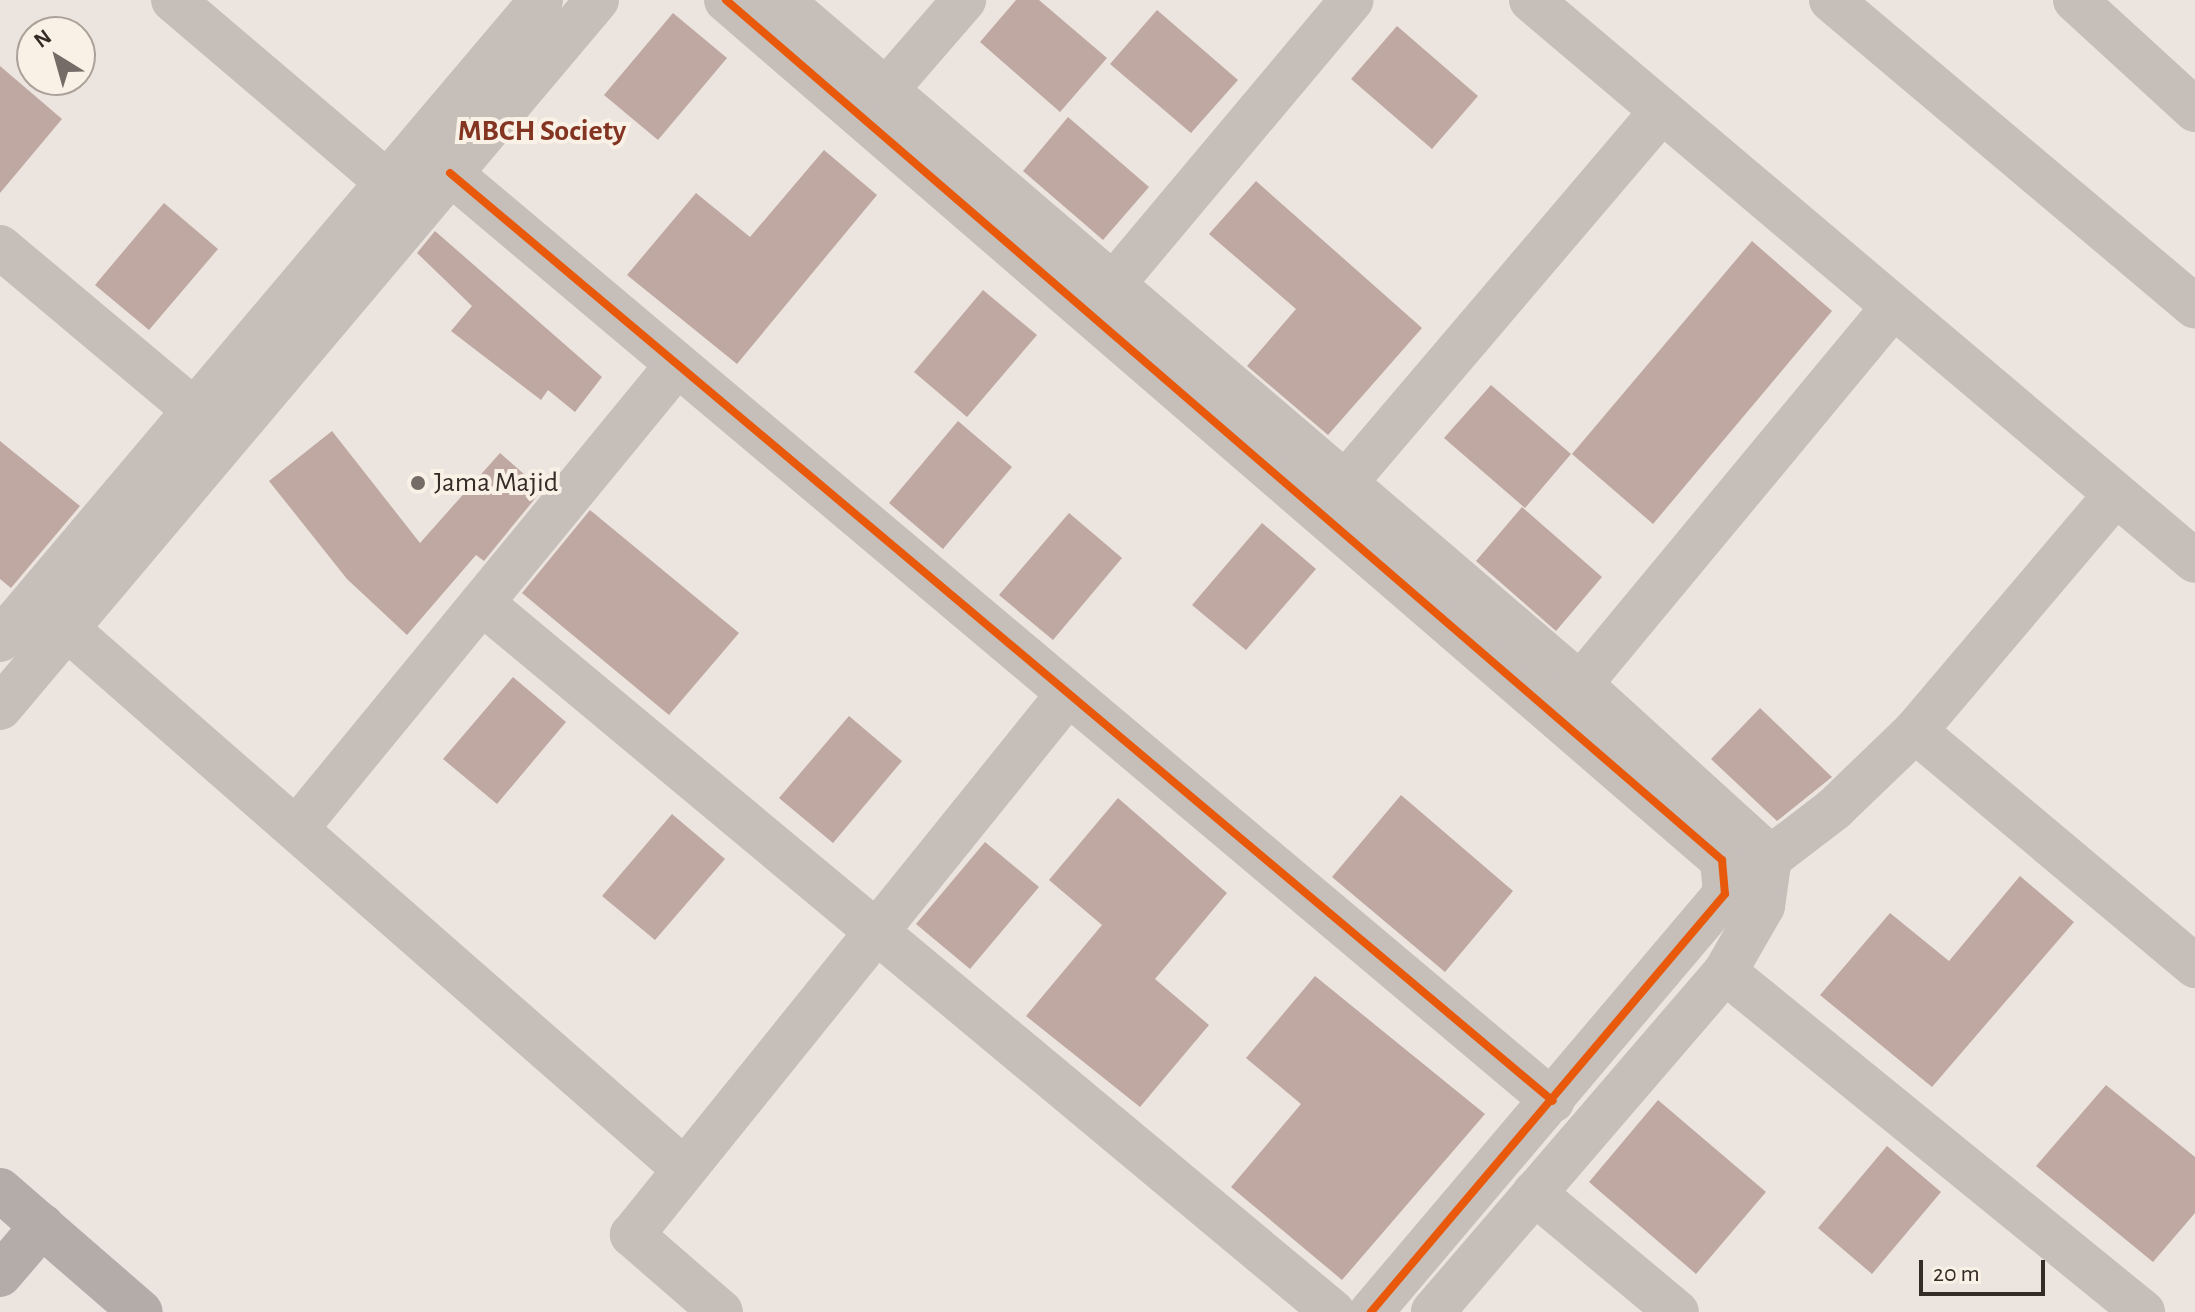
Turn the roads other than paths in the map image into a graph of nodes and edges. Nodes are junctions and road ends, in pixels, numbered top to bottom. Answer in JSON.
{"nodes":[{"id":1,"x":173,"y":0,"type":"edge"},
{"id":2,"x":541,"y":0,"type":"edge"},
{"id":3,"x":597,"y":0,"type":"edge"},
{"id":4,"x":726,"y":0,"type":"edge"},
{"id":5,"x":781,"y":0,"type":"edge"},
{"id":6,"x":964,"y":0,"type":"edge"},
{"id":7,"x":1352,"y":0,"type":"edge"},
{"id":8,"x":1531,"y":0,"type":"edge"},
{"id":9,"x":1831,"y":0,"type":"edge"},
{"id":10,"x":2075,"y":0,"type":"edge"},
{"id":11,"x":887,"y":89,"type":"junction"},
{"id":12,"x":2195,"y":110,"type":"edge"},
{"id":13,"x":1662,"y":111,"type":"junction"},
{"id":14,"x":450,"y":173,"type":"junction"},
{"id":15,"x":387,"y":182,"type":"junction"},
{"id":16,"x":0,"y":247,"type":"edge"},
{"id":17,"x":1115,"y":282,"type":"junction"},
{"id":18,"x":1893,"y":307,"type":"junction"},
{"id":19,"x":2195,"y":307,"type":"edge"},
{"id":20,"x":677,"y":365,"type":"junction"},
{"id":21,"x":192,"y":408,"type":"junction"},
{"id":22,"x":1346,"y":482,"type":"junction"},
{"id":23,"x":2115,"y":495,"type":"junction"},
{"id":24,"x":2195,"y":561,"type":"edge"},
{"id":25,"x":482,"y":603,"type":"junction"},
{"id":26,"x":66,"y":628,"type":"junction"},
{"id":27,"x":0,"y":640,"type":"edge"},
{"id":28,"x":1068,"y":694,"type":"junction"},
{"id":29,"x":1568,"y":698,"type":"junction"},
{"id":30,"x":0,"y":708,"type":"edge"},
{"id":31,"x":1915,"y":731,"type":"junction"},
{"id":32,"x":296,"y":829,"type":"junction"},
{"id":33,"x":1770,"y":857,"type":"junction"},
{"id":34,"x":1725,"y":894,"type":"junction"},
{"id":35,"x":874,"y":933,"type":"junction"},
{"id":36,"x":2195,"y":966,"type":"edge"},
{"id":37,"x":1725,"y":972,"type":"junction"},
{"id":38,"x":1553,"y":1101,"type":"junction"},
{"id":39,"x":684,"y":1169,"type":"junction"},
{"id":40,"x":0,"y":1190,"type":"edge"},
{"id":41,"x":1534,"y":1193,"type":"junction"},
{"id":42,"x":42,"y":1226,"type":"junction"},
{"id":43,"x":0,"y":1275,"type":"edge"},
{"id":44,"x":141,"y":1312,"type":"edge"},
{"id":45,"x":721,"y":1312,"type":"edge"},
{"id":46,"x":1333,"y":1312,"type":"edge"},
{"id":47,"x":1371,"y":1312,"type":"edge"},
{"id":48,"x":1433,"y":1312,"type":"edge"},
{"id":49,"x":1677,"y":1312,"type":"edge"},
{"id":50,"x":2143,"y":1312,"type":"edge"}],
"edges":[{"from":1,"to":15,"type":"street"},
{"from":2,"to":15,"type":"street"},
{"from":3,"to":14,"type":"street"},
{"from":4,"to":29,"type":"street"},
{"from":5,"to":11,"type":"street"},
{"from":6,"to":11,"type":"street"},
{"from":7,"to":17,"type":"street"},
{"from":8,"to":13,"type":"street"},
{"from":9,"to":19,"type":"street"},
{"from":10,"to":12,"type":"street"},
{"from":11,"to":17,"type":"street"},
{"from":13,"to":18,"type":"street"},
{"from":13,"to":22,"type":"street"},
{"from":14,"to":20,"type":"street"},
{"from":14,"to":26,"type":"street"},
{"from":15,"to":21,"type":"street"},
{"from":16,"to":21,"type":"street"},
{"from":17,"to":22,"type":"street"},
{"from":18,"to":23,"type":"street"},
{"from":18,"to":29,"type":"street"},
{"from":20,"to":25,"type":"street"},
{"from":20,"to":28,"type":"street"},
{"from":21,"to":27,"type":"street"},
{"from":22,"to":29,"type":"street"},
{"from":23,"to":24,"type":"street"},
{"from":23,"to":31,"type":"street"},
{"from":25,"to":32,"type":"street"},
{"from":25,"to":35,"type":"street"},
{"from":26,"to":30,"type":"street"},
{"from":26,"to":32,"type":"street"},
{"from":28,"to":35,"type":"street"},
{"from":28,"to":38,"type":"street"},
{"from":29,"to":33,"type":"street"},
{"from":29,"to":34,"type":"street"},
{"from":31,"to":33,"type":"street"},
{"from":31,"to":36,"type":"street"},
{"from":32,"to":39,"type":"street"},
{"from":33,"to":34,"type":"street"},
{"from":33,"to":37,"type":"street"},
{"from":34,"to":38,"type":"street"},
{"from":35,"to":39,"type":"street"},
{"from":35,"to":46,"type":"street"},
{"from":37,"to":41,"type":"street"},
{"from":37,"to":50,"type":"street"},
{"from":38,"to":47,"type":"street"},
{"from":39,"to":45,"type":"street"},
{"from":40,"to":42,"type":"main road"},
{"from":41,"to":48,"type":"street"},
{"from":41,"to":49,"type":"street"},
{"from":42,"to":43,"type":"main road"},
{"from":42,"to":44,"type":"main road"}]}
